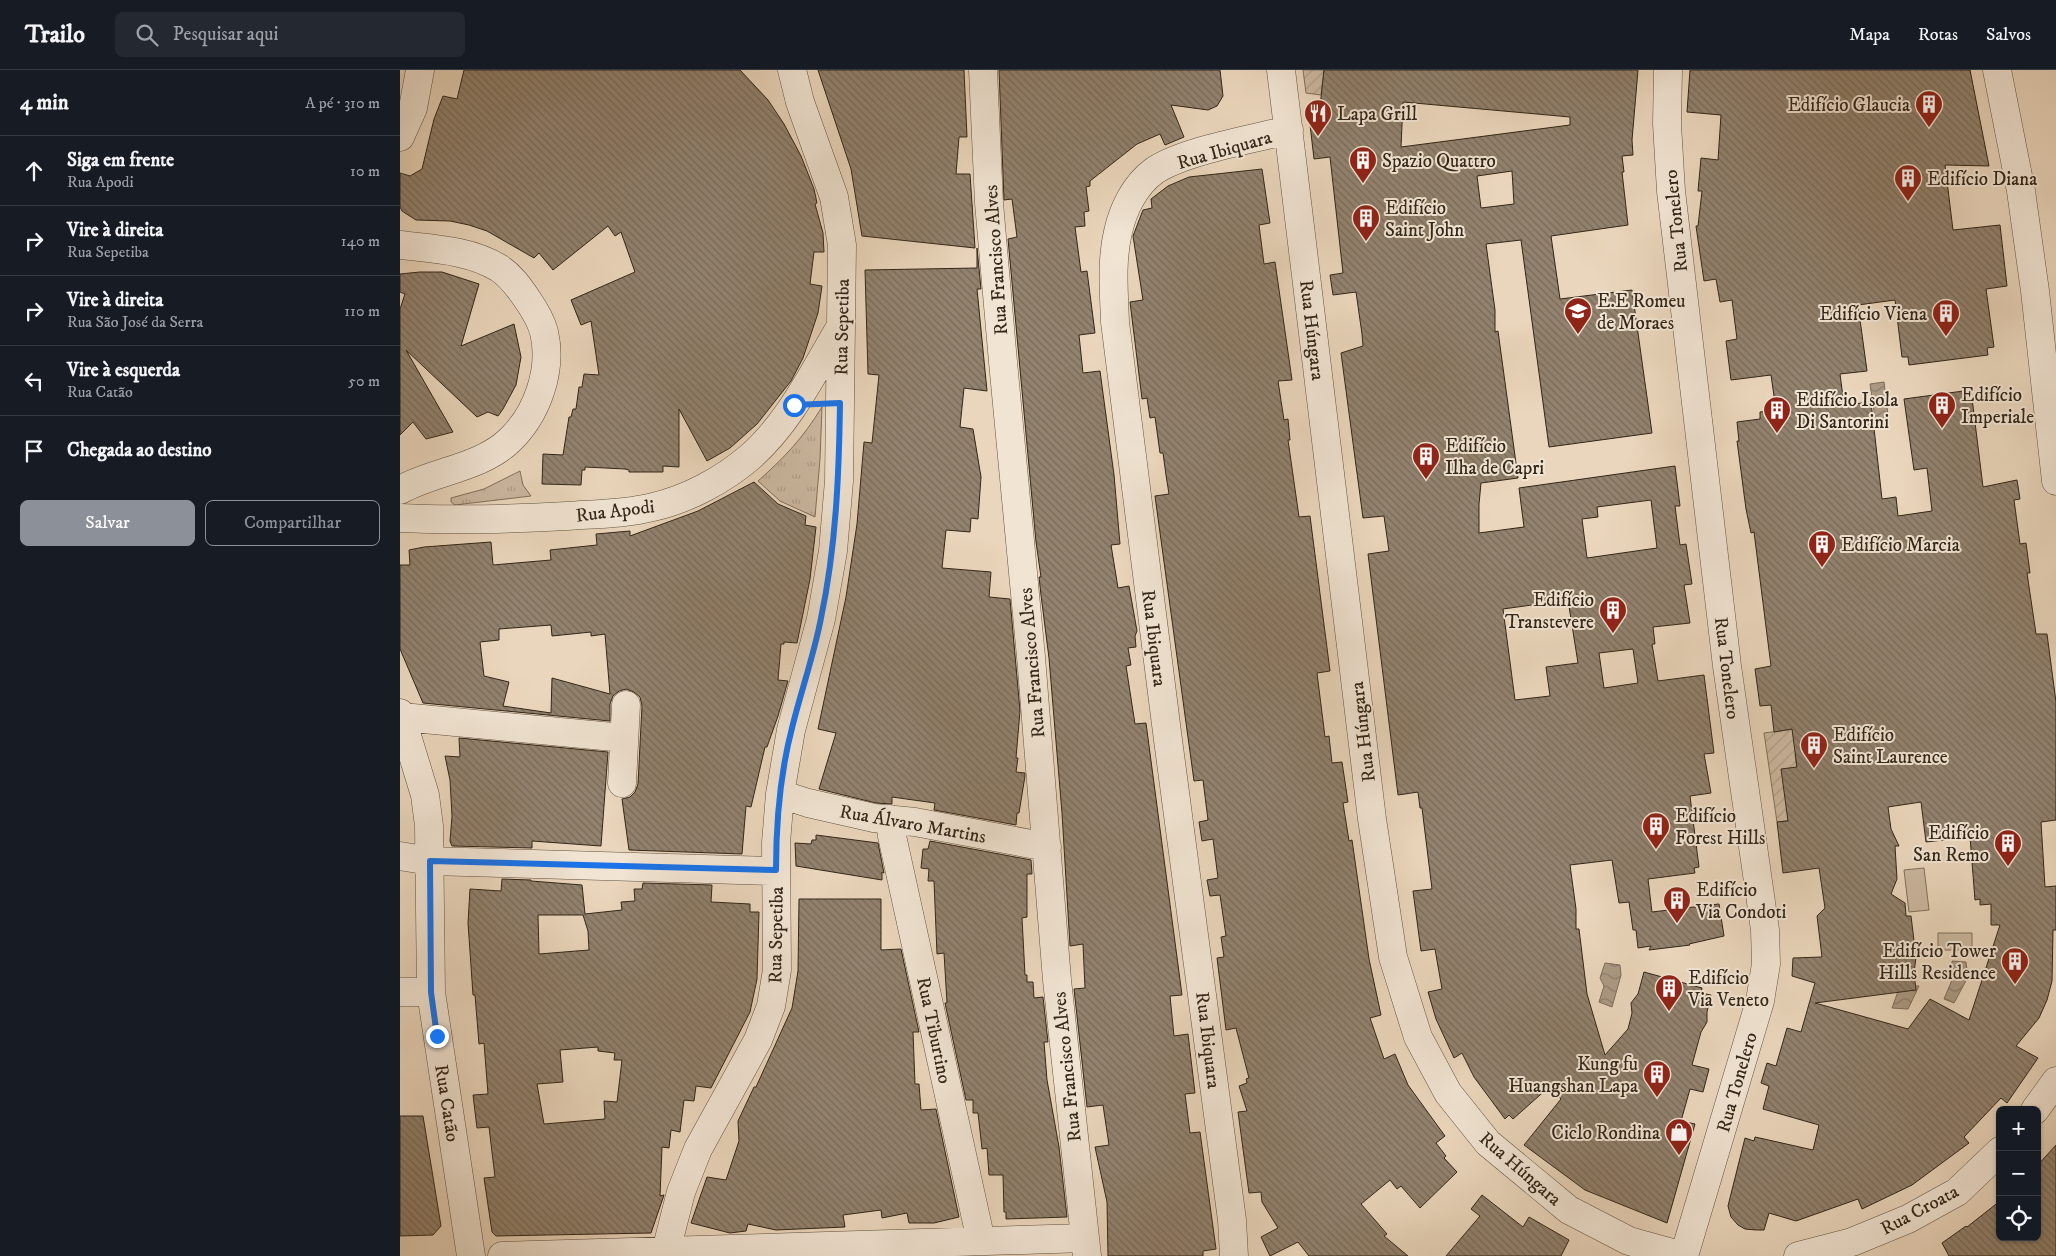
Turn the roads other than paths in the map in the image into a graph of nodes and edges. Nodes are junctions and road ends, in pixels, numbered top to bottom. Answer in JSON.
{"nodes":[{"id":1,"x":420,"y":70,"type":"edge"},
{"id":2,"x":771,"y":70,"type":"edge"},
{"id":3,"x":792,"y":70,"type":"edge"},
{"id":4,"x":984,"y":70,"type":"edge"},
{"id":5,"x":1280,"y":70,"type":"edge"},
{"id":6,"x":1668,"y":70,"type":"edge"},
{"id":7,"x":1997,"y":70,"type":"edge"},
{"id":8,"x":800,"y":102,"type":"junction"},
{"id":9,"x":1288,"y":130,"type":"junction"},
{"id":10,"x":400,"y":137,"type":"edge"},
{"id":11,"x":400,"y":245,"type":"edge"},
{"id":12,"x":842,"y":325,"type":"junction"},
{"id":13,"x":841,"y":353,"type":"junction"},
{"id":14,"x":816,"y":368,"type":"junction"},
{"id":15,"x":840,"y":403,"type":"junction"},
{"id":16,"x":794,"y":405,"type":"junction"},
{"id":17,"x":2056,"y":482,"type":"edge"},
{"id":18,"x":400,"y":490,"type":"edge"},
{"id":19,"x":400,"y":518,"type":"edge"},
{"id":20,"x":626,"y":705,"type":"dead end"},
{"id":21,"x":401,"y":715,"type":"edge"},
{"id":22,"x":624,"y":738,"type":"junction"},
{"id":23,"x":622,"y":783,"type":"dead end"},
{"id":24,"x":780,"y":794,"type":"junction"},
{"id":25,"x":890,"y":819,"type":"junction"},
{"id":26,"x":1047,"y":847,"type":"junction"},
{"id":27,"x":400,"y":856,"type":"edge"},
{"id":28,"x":430,"y":861,"type":"junction"},
{"id":29,"x":776,"y":870,"type":"junction"},
{"id":30,"x":400,"y":992,"type":"edge"},
{"id":31,"x":431,"y":992,"type":"junction"},
{"id":32,"x":2056,"y":1081,"type":"edge"},
{"id":33,"x":2037,"y":1106,"type":"edge"},
{"id":34,"x":1996,"y":1155,"type":"edge"},
{"id":35,"x":981,"y":1241,"type":"junction"},
{"id":36,"x":1086,"y":1247,"type":"edge"},
{"id":37,"x":666,"y":1251,"type":"junction"},
{"id":38,"x":471,"y":1256,"type":"edge"},
{"id":39,"x":502,"y":1256,"type":"edge"},
{"id":40,"x":1234,"y":1256,"type":"edge"},
{"id":41,"x":1684,"y":1256,"type":"edge"},
{"id":42,"x":1798,"y":1256,"type":"edge"}],
"edges":[{"from":1,"to":10,"type":"street"},
{"from":2,"to":8,"type":"street"},
{"from":3,"to":8,"type":"street","name":"Rua Sepetiba"},
{"from":4,"to":26,"type":"street","name":"Rua Francisco Alves"},
{"from":5,"to":9,"type":"street","name":"Rua Húngara"},
{"from":6,"to":41,"type":"street","name":"Rua Tonelero"},
{"from":7,"to":17,"type":"street"},
{"from":8,"to":12,"type":"street","name":"Rua Sepetiba"},
{"from":9,"to":40,"type":"street","name":"Rua Ibiquara"},
{"from":9,"to":41,"type":"street","name":"Rua Húngara"},
{"from":11,"to":18,"type":"street"},
{"from":12,"to":13,"type":"street","name":"Rua Sepetiba"},
{"from":12,"to":14,"type":"street","name":"Rua Apodi"},
{"from":13,"to":14,"type":"street","name":"Rua Apodi"},
{"from":13,"to":15,"type":"street","name":"Rua Sepetiba"},
{"from":14,"to":16,"type":"street","name":"Rua Apodi"},
{"from":15,"to":16,"type":"street"},
{"from":15,"to":24,"type":"street","name":"Rua Sepetiba"},
{"from":16,"to":19,"type":"street","name":"Rua Apodi"},
{"from":20,"to":22,"type":"street"},
{"from":21,"to":22,"type":"street"},
{"from":21,"to":28,"type":"street","name":"Rua Catão"},
{"from":22,"to":23,"type":"street"},
{"from":24,"to":25,"type":"street","name":"Rua Álvaro Martins"},
{"from":24,"to":29,"type":"street","name":"Rua Sepetiba"},
{"from":25,"to":26,"type":"street","name":"Rua Álvaro Martins"},
{"from":25,"to":35,"type":"street","name":"Rua Tiburtino"},
{"from":26,"to":36,"type":"street","name":"Rua Francisco Alves"},
{"from":27,"to":28,"type":"street"},
{"from":28,"to":29,"type":"street"},
{"from":28,"to":31,"type":"street","name":"Rua Catão"},
{"from":29,"to":37,"type":"street","name":"Rua Sepetiba"},
{"from":30,"to":31,"type":"street"},
{"from":31,"to":38,"type":"street","name":"Rua Catão"},
{"from":32,"to":33,"type":"street"},
{"from":34,"to":42,"type":"street","name":"Rua Croata"},
{"from":35,"to":36,"type":"street"},
{"from":35,"to":37,"type":"street"},
{"from":37,"to":39,"type":"street"}]}
